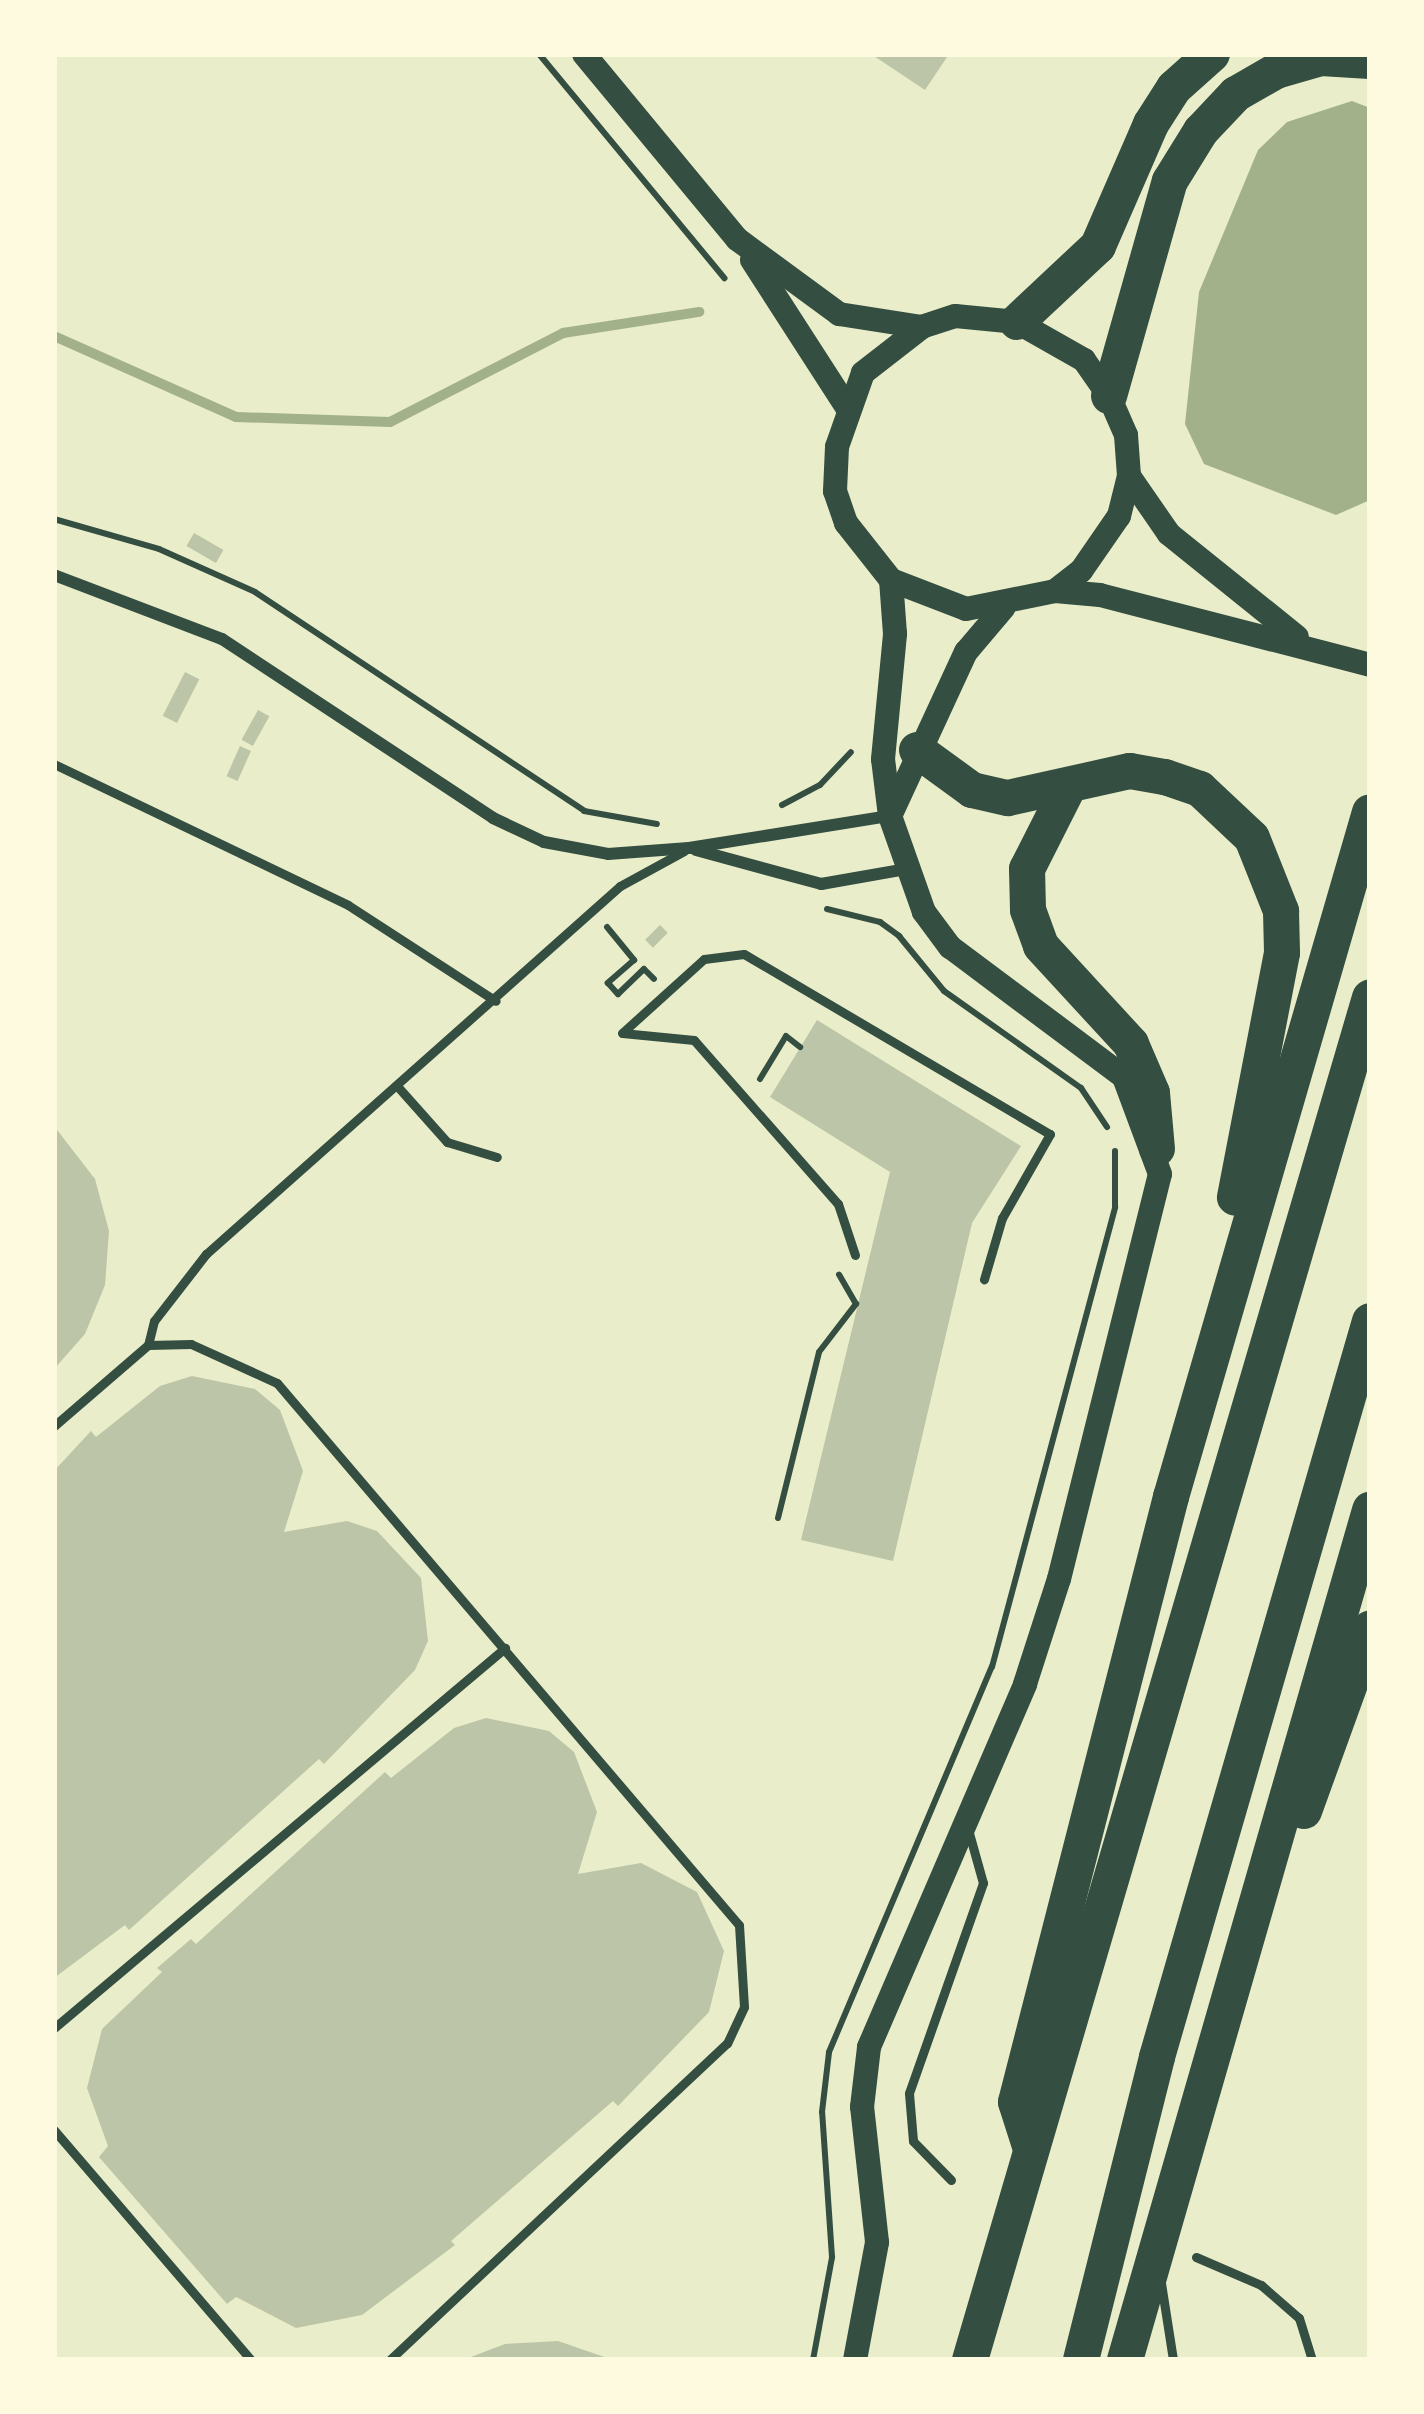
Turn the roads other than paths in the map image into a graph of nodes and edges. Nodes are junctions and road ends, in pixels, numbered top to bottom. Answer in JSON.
{"nodes":[{"id":1,"x":584,"y":54,"type":"edge"},
{"id":2,"x":1212,"y":54,"type":"edge"},
{"id":3,"x":1370,"y":61,"type":"edge"},
{"id":4,"x":737,"y":238,"type":"junction"},
{"id":5,"x":1017,"y":322,"type":"junction"},
{"id":6,"x":922,"y":327,"type":"junction"},
{"id":7,"x":1109,"y":396,"type":"junction"},
{"id":8,"x":846,"y":406,"type":"junction"},
{"id":9,"x":1129,"y":476,"type":"junction"},
{"id":10,"x":54,"y":575,"type":"edge"},
{"id":11,"x":891,"y":580,"type":"junction"},
{"id":12,"x":1055,"y":590,"type":"junction"},
{"id":13,"x":1004,"y":607,"type":"junction"},
{"id":14,"x":1304,"y":642,"type":"junction"},
{"id":15,"x":1370,"y":665,"type":"edge"},
{"id":16,"x":890,"y":711,"type":"junction"},
{"id":17,"x":917,"y":750,"type":"junction"},
{"id":18,"x":54,"y":764,"type":"edge"},
{"id":19,"x":1068,"y":788,"type":"junction"},
{"id":20,"x":1370,"y":812,"type":"edge"},
{"id":21,"x":890,"y":817,"type":"junction"},
{"id":22,"x":688,"y":848,"type":"junction"},
{"id":23,"x":906,"y":869,"type":"junction"},
{"id":24,"x":1370,"y":997,"type":"edge"},
{"id":25,"x":496,"y":1001,"type":"junction"},
{"id":26,"x":398,"y":1087,"type":"junction"},
{"id":27,"x":1157,"y":1149,"type":"junction"},
{"id":28,"x":496,"y":1157,"type":"dead end"},
{"id":29,"x":855,"y":1255,"type":"dead end"},
{"id":30,"x":985,"y":1279,"type":"dead end"},
{"id":31,"x":1370,"y":1321,"type":"edge"},
{"id":32,"x":148,"y":1345,"type":"junction"},
{"id":33,"x":54,"y":1426,"type":"edge"},
{"id":34,"x":1171,"y":1497,"type":"junction"},
{"id":35,"x":1370,"y":1510,"type":"edge"},
{"id":36,"x":1370,"y":1629,"type":"edge"},
{"id":37,"x":505,"y":1648,"type":"junction"},
{"id":38,"x":966,"y":1823,"type":"junction"},
{"id":39,"x":1230,"y":1999,"type":"junction"},
{"id":40,"x":54,"y":2028,"type":"edge"},
{"id":41,"x":54,"y":2130,"type":"edge"},
{"id":42,"x":1030,"y":2146,"type":"junction"},
{"id":43,"x":951,"y":2180,"type":"dead end"},
{"id":44,"x":1196,"y":2257,"type":"dead end"},
{"id":45,"x":1153,"y":2270,"type":"junction"},
{"id":46,"x":251,"y":2360,"type":"edge"},
{"id":47,"x":389,"y":2360,"type":"edge"},
{"id":48,"x":855,"y":2360,"type":"edge"},
{"id":49,"x":970,"y":2360,"type":"edge"},
{"id":50,"x":1081,"y":2360,"type":"edge"},
{"id":51,"x":1125,"y":2360,"type":"edge"},
{"id":52,"x":1173,"y":2360,"type":"edge"},
{"id":53,"x":1312,"y":2360,"type":"edge"}],
"edges":[{"from":1,"to":4,"type":"main road"},
{"from":2,"to":5,"type":"highway"},
{"from":3,"to":7,"type":"highway"},
{"from":4,"to":6,"type":"main road"},
{"from":4,"to":8,"type":"main road"},
{"from":5,"to":6,"type":"main road"},
{"from":5,"to":7,"type":"main road"},
{"from":6,"to":8,"type":"main road"},
{"from":7,"to":9,"type":"main road"},
{"from":8,"to":11,"type":"main road"},
{"from":9,"to":12,"type":"main road"},
{"from":9,"to":14,"type":"main road"},
{"from":10,"to":22,"type":"street"},
{"from":11,"to":13,"type":"main road"},
{"from":11,"to":16,"type":"main road"},
{"from":12,"to":13,"type":"main road"},
{"from":12,"to":14,"type":"main road"},
{"from":13,"to":17,"type":"main road"},
{"from":14,"to":15,"type":"main road"},
{"from":16,"to":17,"type":"main road"},
{"from":16,"to":21,"type":"main road"},
{"from":17,"to":19,"type":"highway"},
{"from":17,"to":21,"type":"main road"},
{"from":18,"to":25,"type":"lane"},
{"from":19,"to":27,"type":"highway"},
{"from":19,"to":34,"type":"highway"},
{"from":20,"to":34,"type":"highway"},
{"from":21,"to":22,"type":"street"},
{"from":21,"to":23,"type":"main road"},
{"from":22,"to":23,"type":"street"},
{"from":22,"to":25,"type":"lane"},
{"from":23,"to":27,"type":"main road"},
{"from":24,"to":42,"type":"highway"},
{"from":25,"to":26,"type":"lane"},
{"from":26,"to":28,"type":"lane"},
{"from":26,"to":32,"type":"lane"},
{"from":27,"to":38,"type":"main road"},
{"from":29,"to":30,"type":"lane"},
{"from":31,"to":50,"type":"highway"},
{"from":32,"to":33,"type":"lane"},
{"from":32,"to":37,"type":"lane"},
{"from":34,"to":42,"type":"highway"},
{"from":35,"to":39,"type":"highway"},
{"from":36,"to":39,"type":"highway"},
{"from":37,"to":40,"type":"lane"},
{"from":37,"to":47,"type":"lane"},
{"from":38,"to":43,"type":"lane"},
{"from":38,"to":48,"type":"main road"},
{"from":39,"to":45,"type":"highway"},
{"from":41,"to":46,"type":"lane"},
{"from":42,"to":49,"type":"highway"},
{"from":44,"to":53,"type":"lane"},
{"from":45,"to":51,"type":"highway"},
{"from":45,"to":52,"type":"lane"}]}
